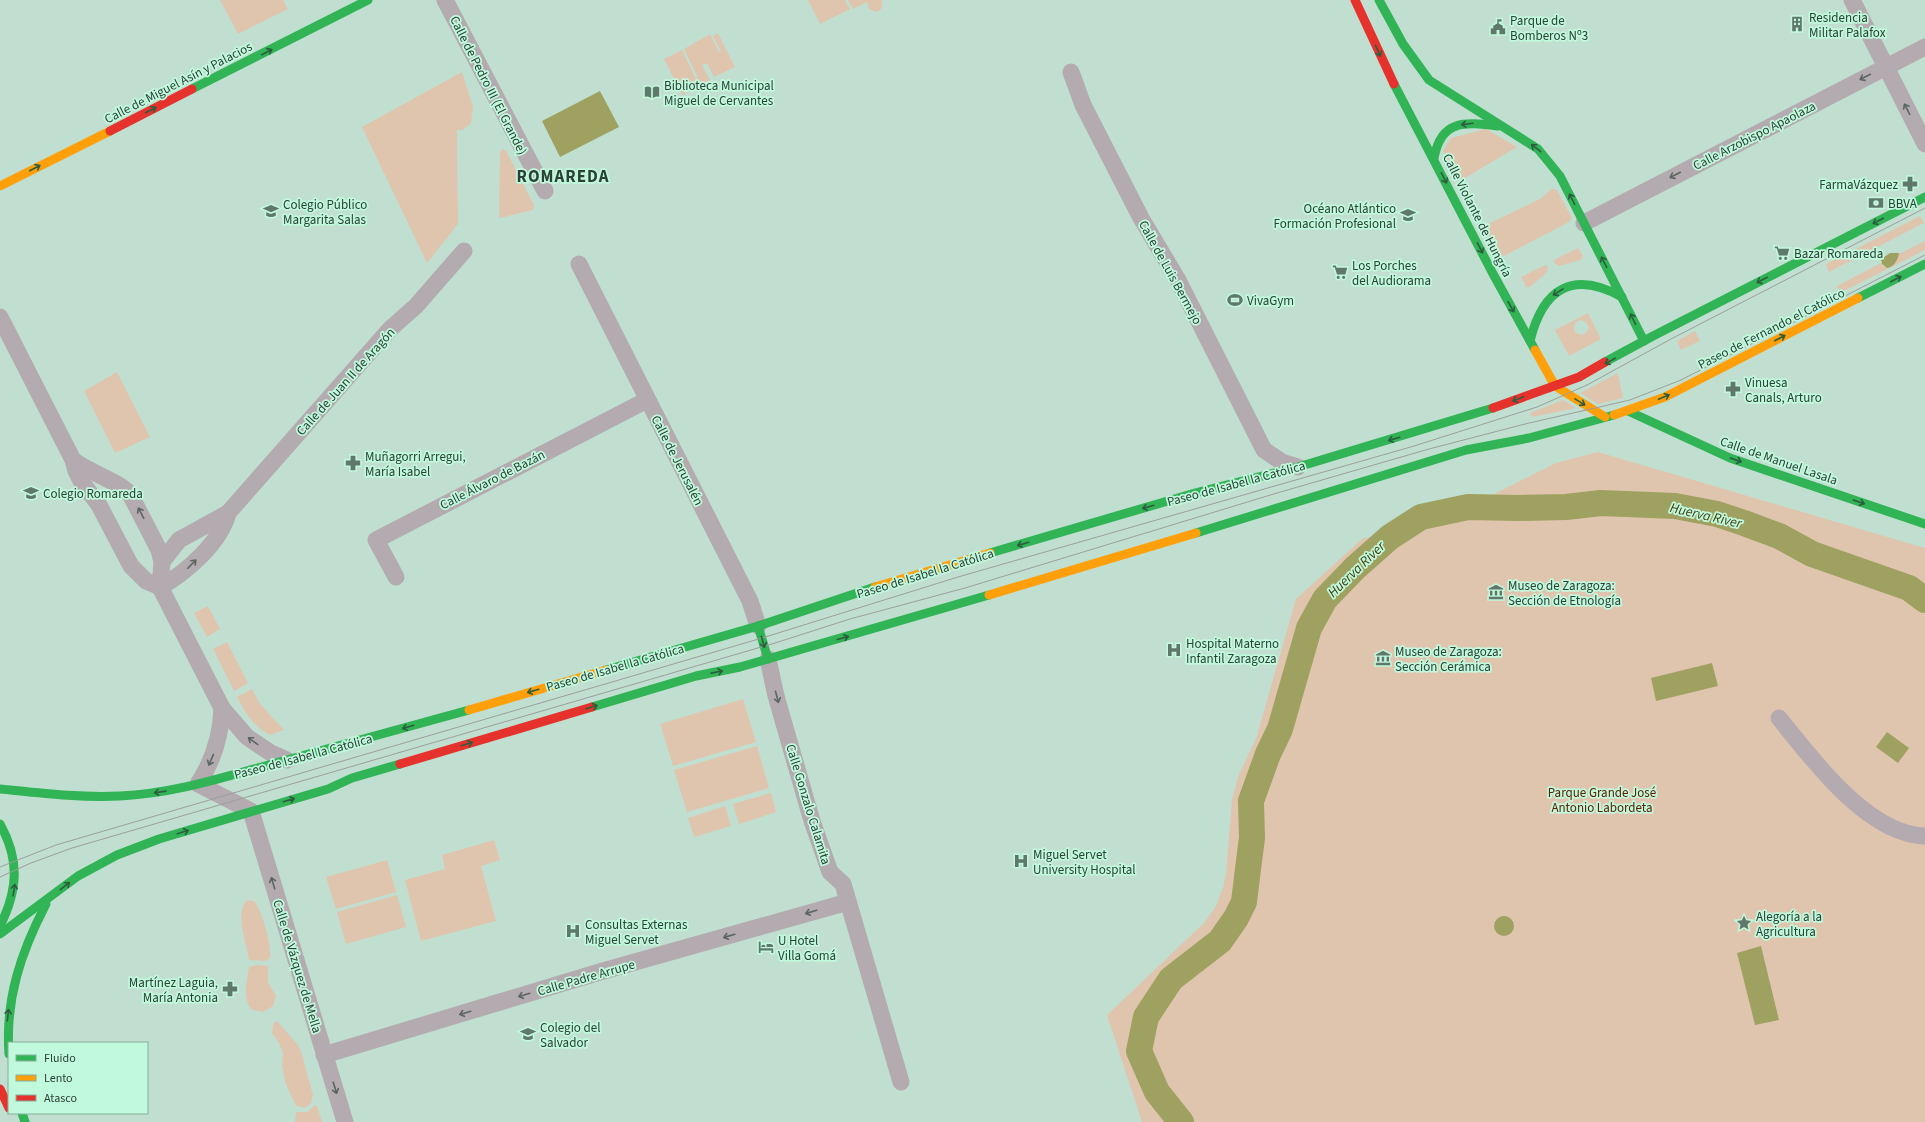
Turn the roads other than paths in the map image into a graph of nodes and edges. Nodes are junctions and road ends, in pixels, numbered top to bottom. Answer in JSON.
{"nodes":[{"id":1,"x":368,"y":0,"type":"edge"},
{"id":2,"x":445,"y":0,"type":"edge"},
{"id":3,"x":1355,"y":0,"type":"edge"},
{"id":4,"x":1379,"y":0,"type":"edge"},
{"id":5,"x":1852,"y":0,"type":"edge"},
{"id":6,"x":1362,"y":15,"type":"junction"},
{"id":7,"x":1382,"y":36,"type":"dead end"},
{"id":8,"x":1925,"y":46,"type":"edge"},
{"id":9,"x":1402,"y":60,"type":"dead end"},
{"id":10,"x":1886,"y":67,"type":"junction"},
{"id":11,"x":1071,"y":72,"type":"dead end"},
{"id":12,"x":1429,"y":80,"type":"junction"},
{"id":13,"x":1505,"y":128,"type":"junction"},
{"id":14,"x":1925,"y":144,"type":"edge"},
{"id":15,"x":1434,"y":158,"type":"junction"},
{"id":16,"x":0,"y":186,"type":"edge"},
{"id":17,"x":544,"y":191,"type":"dead end"},
{"id":18,"x":1925,"y":197,"type":"edge"},
{"id":19,"x":1584,"y":223,"type":"junction"},
{"id":20,"x":464,"y":251,"type":"dead end"},
{"id":21,"x":579,"y":264,"type":"dead end"},
{"id":22,"x":1925,"y":264,"type":"edge"},
{"id":23,"x":1622,"y":297,"type":"junction"},
{"id":24,"x":0,"y":317,"type":"edge"},
{"id":25,"x":1530,"y":341,"type":"junction"},
{"id":26,"x":1644,"y":342,"type":"junction"},
{"id":27,"x":1554,"y":386,"type":"junction"},
{"id":28,"x":647,"y":400,"type":"junction"},
{"id":29,"x":1628,"y":411,"type":"junction"},
{"id":30,"x":1605,"y":417,"type":"junction"},
{"id":31,"x":1264,"y":450,"type":"junction"},
{"id":32,"x":73,"y":460,"type":"junction"},
{"id":33,"x":1298,"y":467,"type":"junction"},
{"id":34,"x":1248,"y":479,"type":"junction"},
{"id":35,"x":228,"y":513,"type":"junction"},
{"id":36,"x":1925,"y":524,"type":"edge"},
{"id":37,"x":154,"y":538,"type":"junction"},
{"id":38,"x":179,"y":540,"type":"junction"},
{"id":39,"x":162,"y":562,"type":"junction"},
{"id":40,"x":396,"y":577,"type":"dead end"},
{"id":41,"x":160,"y":587,"type":"junction"},
{"id":42,"x":758,"y":626,"type":"junction"},
{"id":43,"x":768,"y":659,"type":"junction"},
{"id":44,"x":222,"y":708,"type":"junction"},
{"id":45,"x":1780,"y":718,"type":"dead end"},
{"id":46,"x":287,"y":760,"type":"junction"},
{"id":47,"x":0,"y":780,"type":"edge"},
{"id":48,"x":198,"y":784,"type":"junction"},
{"id":49,"x":0,"y":789,"type":"edge"},
{"id":50,"x":20,"y":790,"type":"junction"},
{"id":51,"x":251,"y":811,"type":"junction"},
{"id":52,"x":0,"y":824,"type":"edge"},
{"id":53,"x":1925,"y":836,"type":"edge"},
{"id":54,"x":49,"y":899,"type":"junction"},
{"id":55,"x":848,"y":902,"type":"junction"},
{"id":56,"x":0,"y":926,"type":"edge"},
{"id":57,"x":0,"y":934,"type":"edge"},
{"id":58,"x":8,"y":1042,"type":"edge"},
{"id":59,"x":324,"y":1055,"type":"junction"},
{"id":60,"x":901,"y":1082,"type":"dead end"},
{"id":61,"x":0,"y":1089,"type":"edge"},
{"id":62,"x":8,"y":1106,"type":"edge"},
{"id":63,"x":345,"y":1122,"type":"edge"}],
"edges":[{"from":16,"to":1,"type":"main road","name":"Calle de Miguel Asín y Palacios","one_way":true},
{"from":2,"to":17,"type":"street","name":"Calle de Pedro III (El Grande)"},
{"from":3,"to":6,"type":"main road","name":"Calle Violante de Hungría"},
{"from":4,"to":12,"type":"main road"},
{"from":5,"to":10,"type":"street"},
{"from":6,"to":7,"type":"main road"},
{"from":6,"to":15,"type":"main road","name":"Calle Violante de Hungría","one_way":true},
{"from":8,"to":10,"type":"street","name":"Calle Arzobispo Apaolaza"},
{"from":9,"to":12,"type":"main road"},
{"from":14,"to":10,"type":"street","one_way":true},
{"from":10,"to":19,"type":"street","name":"Calle Arzobispo Apaolaza","one_way":true},
{"from":11,"to":31,"type":"street","name":"Calle de Luis Bermejo"},
{"from":12,"to":13,"type":"main road"},
{"from":13,"to":15,"type":"main road","one_way":true},
{"from":19,"to":13,"type":"main road","one_way":true},
{"from":15,"to":25,"type":"main road","name":"Calle Violante de Hungría","one_way":true},
{"from":18,"to":26,"type":"main road","one_way":true},
{"from":23,"to":19,"type":"main road","one_way":true},
{"from":20,"to":35,"type":"street","name":"Calle de Juan II de Aragón"},
{"from":21,"to":28,"type":"street","name":"Calle de Jerusalén"},
{"from":29,"to":22,"type":"main road","name":"Paseo de Fernando el Católico","one_way":true},
{"from":23,"to":25,"type":"main road","one_way":true},
{"from":26,"to":23,"type":"main road","one_way":true},
{"from":24,"to":32,"type":"street"},
{"from":25,"to":27,"type":"main road","name":"Calle Violante de Hungría"},
{"from":26,"to":27,"type":"main road","name":"Paseo de Isabel la Católica","one_way":true},
{"from":27,"to":30,"type":"main road","one_way":true},
{"from":27,"to":33,"type":"main road","name":"Paseo de Isabel la Católica","one_way":true},
{"from":28,"to":40,"type":"street","name":"Calle Álvaro de Bazán"},
{"from":28,"to":42,"type":"street","name":"Calle de Jerusalén"},
{"from":29,"to":30,"type":"main road"},
{"from":29,"to":36,"type":"main road","name":"Calle de Manuel Lasala","one_way":true},
{"from":43,"to":30,"type":"main road","one_way":true},
{"from":31,"to":33,"type":"street","name":"Calle de Luis Bermejo"},
{"from":31,"to":34,"type":"street"},
{"from":37,"to":32,"type":"street","one_way":true},
{"from":32,"to":41,"type":"street"},
{"from":33,"to":34,"type":"main road","name":"Paseo de Isabel la Católica"},
{"from":34,"to":42,"type":"main road","name":"Paseo de Isabel la Católica","one_way":true},
{"from":35,"to":38,"type":"street","name":"Calle de Juan II de Aragón"},
{"from":41,"to":35,"type":"street","name":"Calle de Juan II de Aragón","one_way":true},
{"from":37,"to":38,"type":"street"},
{"from":37,"to":39,"type":"street"},
{"from":38,"to":39,"type":"street","name":"Calle de Juan II de Aragón"},
{"from":39,"to":41,"type":"street"},
{"from":41,"to":44,"type":"street"},
{"from":42,"to":43,"type":"main road","name":"Calle de Jerusalén","one_way":true},
{"from":42,"to":46,"type":"main road","name":"Paseo de Isabel la Católica","one_way":true},
{"from":51,"to":43,"type":"main road","one_way":true},
{"from":43,"to":55,"type":"street","name":"Calle Gonzalo Calamita","one_way":true},
{"from":46,"to":44,"type":"street","one_way":true},
{"from":44,"to":48,"type":"street","one_way":true},
{"from":45,"to":53,"type":"street"},
{"from":46,"to":48,"type":"main road","name":"Paseo de Isabel la Católica"},
{"from":47,"to":50,"type":"street"},
{"from":48,"to":50,"type":"main road","name":"Paseo de Isabel la Católica","one_way":true},
{"from":48,"to":51,"type":"street","name":"Paseo de Isabel la Católica"},
{"from":49,"to":50,"type":"main road","name":"Paseo de Isabel la Católica"},
{"from":54,"to":51,"type":"main road","one_way":true},
{"from":59,"to":51,"type":"street","name":"Calle de Vázquez de Mella","one_way":true},
{"from":56,"to":52,"type":"main road","one_way":true},
{"from":54,"to":57,"type":"main road"},
{"from":58,"to":54,"type":"main road","one_way":true},
{"from":55,"to":59,"type":"street","name":"Calle Padre Arrupe","one_way":true},
{"from":55,"to":60,"type":"street","name":"Calle Gonzalo Calamita"},
{"from":59,"to":63,"type":"street","name":"Calle de Vázquez de Mella","one_way":true},
{"from":61,"to":62,"type":"main road"}]}
